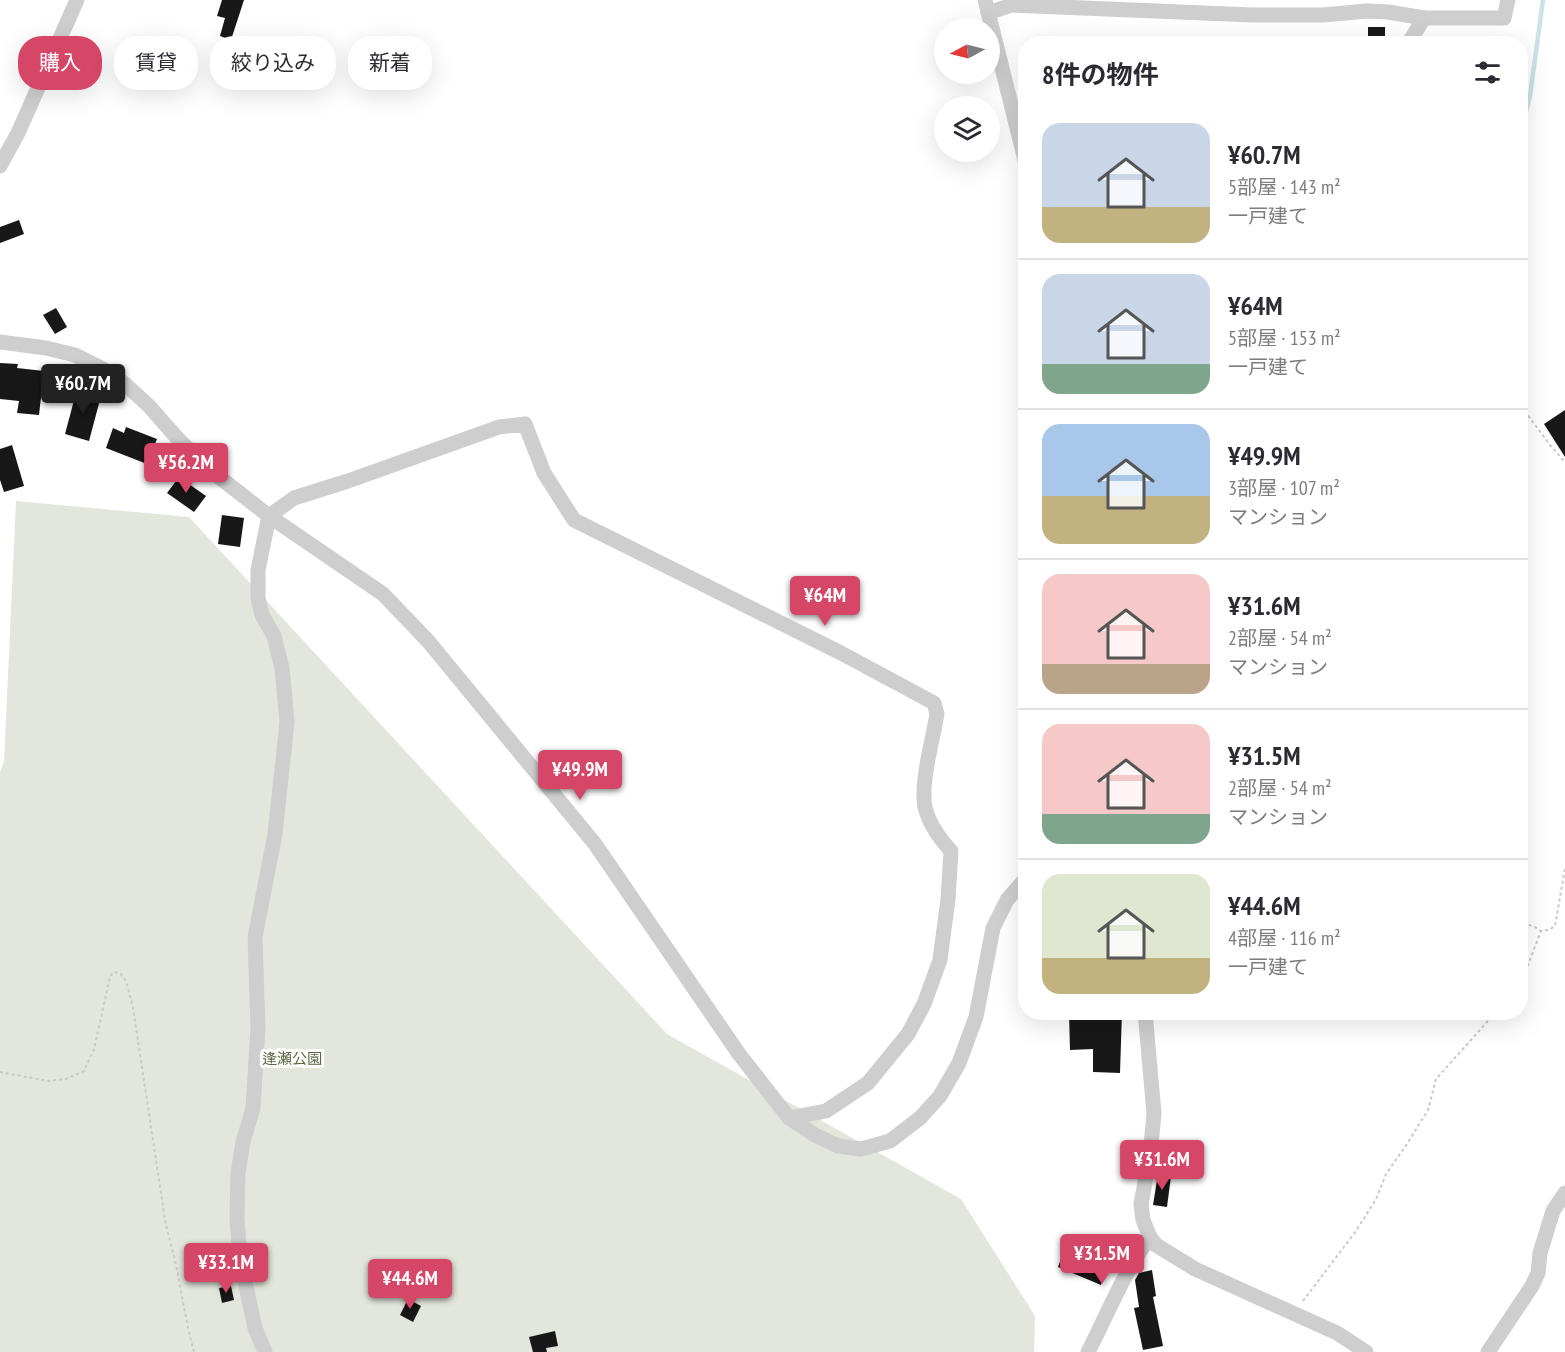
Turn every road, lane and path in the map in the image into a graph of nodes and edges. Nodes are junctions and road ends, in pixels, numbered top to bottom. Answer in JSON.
{"nodes":[{"id":1,"x":77,"y":0,"type":"edge"},
{"id":2,"x":1508,"y":0,"type":"edge"},
{"id":3,"x":987,"y":7,"type":"edge"},
{"id":4,"x":1424,"y":18,"type":"junction"},
{"id":5,"x":1413,"y":36,"type":"edge"},
{"id":6,"x":1018,"y":132,"type":"edge"},
{"id":7,"x":0,"y":166,"type":"edge"},
{"id":8,"x":0,"y":342,"type":"edge"},
{"id":9,"x":1528,"y":415,"type":"edge"},
{"id":10,"x":1565,"y":462,"type":"edge"},
{"id":11,"x":269,"y":516,"type":"junction"},
{"id":12,"x":1565,"y":868,"type":"edge"},
{"id":13,"x":1018,"y":887,"type":"edge"},
{"id":14,"x":1528,"y":925,"type":"edge"},
{"id":15,"x":1541,"y":931,"type":"junction"},
{"id":16,"x":1528,"y":965,"type":"edge"},
{"id":17,"x":1146,"y":1020,"type":"edge"},
{"id":18,"x":1489,"y":1020,"type":"edge"},
{"id":19,"x":0,"y":1072,"type":"edge"},
{"id":20,"x":789,"y":1118,"type":"junction"},
{"id":21,"x":1565,"y":1193,"type":"edge"},
{"id":22,"x":1150,"y":1237,"type":"junction"},
{"id":23,"x":1293,"y":1313,"type":"junction"},
{"id":24,"x":194,"y":1352,"type":"edge"},
{"id":25,"x":265,"y":1352,"type":"edge"},
{"id":26,"x":1088,"y":1352,"type":"edge"},
{"id":27,"x":1366,"y":1352,"type":"edge"},
{"id":28,"x":1488,"y":1352,"type":"edge"}],
"edges":[{"from":1,"to":7,"type":"street"},
{"from":2,"to":4,"type":"street"},
{"from":3,"to":4,"type":"street"},
{"from":3,"to":6,"type":"street"},
{"from":4,"to":5,"type":"street"},
{"from":8,"to":11,"type":"street"},
{"from":9,"to":10,"type":"path"},
{"from":11,"to":20,"type":"street"},
{"from":11,"to":20,"type":"street"},
{"from":11,"to":25,"type":"street"},
{"from":12,"to":15,"type":"path"},
{"from":13,"to":20,"type":"street"},
{"from":14,"to":15,"type":"path"},
{"from":15,"to":16,"type":"path"},
{"from":17,"to":22,"type":"street"},
{"from":18,"to":23,"type":"path"},
{"from":19,"to":24,"type":"path"},
{"from":21,"to":28,"type":"street"},
{"from":22,"to":23,"type":"street"},
{"from":22,"to":26,"type":"street"},
{"from":23,"to":27,"type":"street"}]}
